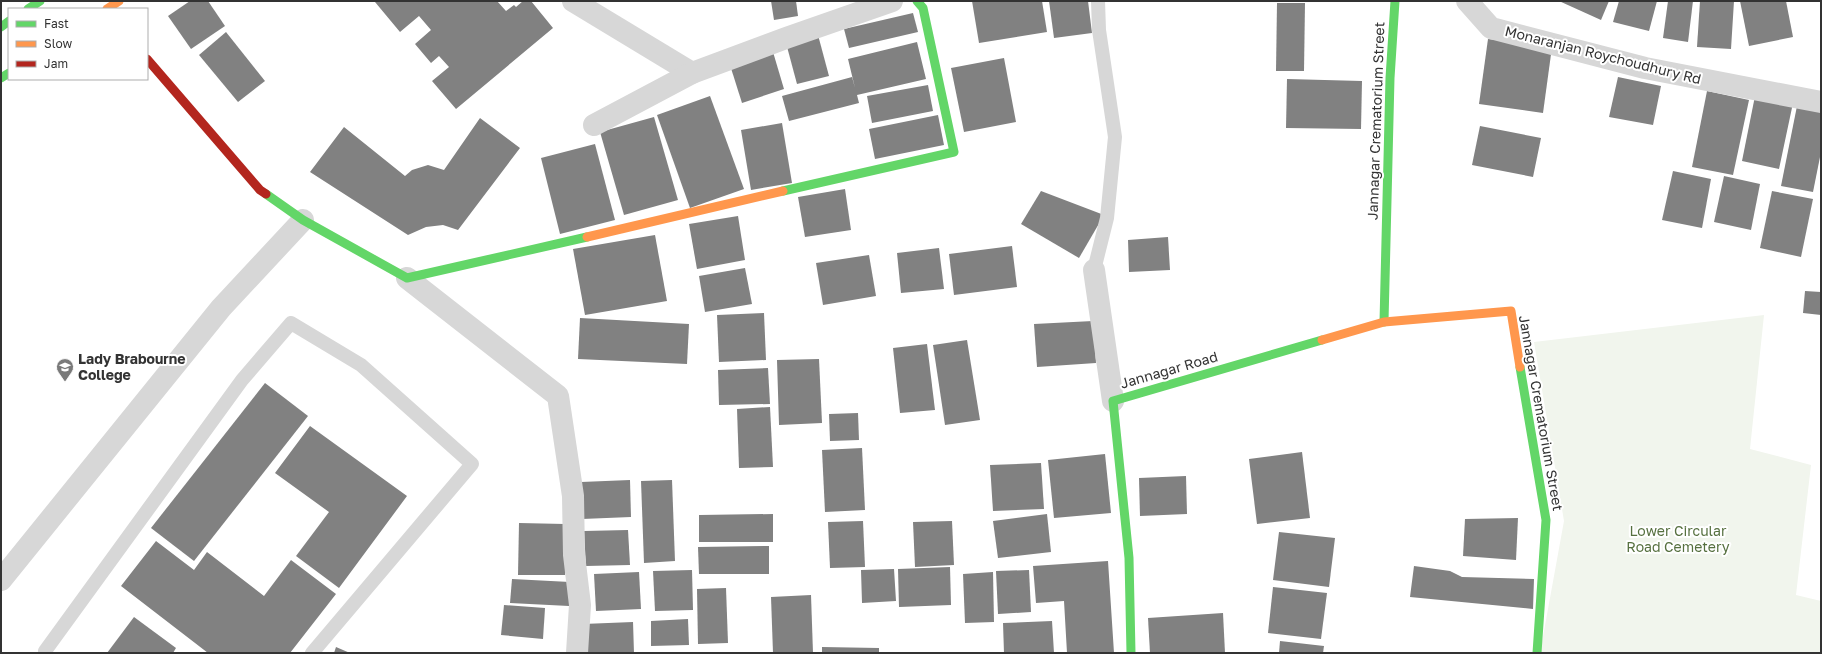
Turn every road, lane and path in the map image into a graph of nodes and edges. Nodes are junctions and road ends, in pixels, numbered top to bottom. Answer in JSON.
{"nodes":[{"id":1,"x":40,"y":1,"type":"edge"},
{"id":2,"x":573,"y":1,"type":"edge"},
{"id":3,"x":892,"y":1,"type":"edge"},
{"id":4,"x":917,"y":1,"type":"edge"},
{"id":5,"x":1098,"y":1,"type":"edge"},
{"id":6,"x":1396,"y":1,"type":"edge"},
{"id":7,"x":1467,"y":1,"type":"edge"},
{"id":8,"x":30,"y":8,"type":"edge"},
{"id":9,"x":148,"y":61,"type":"edge"},
{"id":10,"x":692,"y":73,"type":"junction"},
{"id":11,"x":1821,"y":102,"type":"edge"},
{"id":12,"x":594,"y":125,"type":"dead end"},
{"id":13,"x":303,"y":220,"type":"junction"},
{"id":14,"x":1094,"y":270,"type":"joint"},
{"id":15,"x":407,"y":278,"type":"junction"},
{"id":16,"x":1384,"y":322,"type":"junction"},
{"id":17,"x":1113,"y":401,"type":"junction"},
{"id":18,"x":1,"y":580,"type":"edge"},
{"id":19,"x":46,"y":653,"type":"edge"},
{"id":20,"x":312,"y":653,"type":"edge"},
{"id":21,"x":577,"y":653,"type":"edge"},
{"id":22,"x":1131,"y":653,"type":"edge"},
{"id":23,"x":1537,"y":653,"type":"edge"}],
"edges":[{"from":1,"to":8,"type":"street"},
{"from":2,"to":10,"type":"street"},
{"from":3,"to":10,"type":"street"},
{"from":4,"to":15,"type":"street"},
{"from":5,"to":14,"type":"lane"},
{"from":6,"to":16,"type":"street","name":"Jannagar Crematorium Street"},
{"from":7,"to":11,"type":"street","name":"Monaranjan Roychoudhury Rd"},
{"from":9,"to":13,"type":"street"},
{"from":10,"to":12,"type":"street"},
{"from":13,"to":15,"type":"street"},
{"from":13,"to":18,"type":"street"},
{"from":14,"to":17,"type":"street"},
{"from":15,"to":21,"type":"street"},
{"from":16,"to":17,"type":"street","name":"Jannagar Road"},
{"from":16,"to":23,"type":"street","name":"Jannagar Crematorium Street"},
{"from":17,"to":22,"type":"street","name":"Jannagar Road"},
{"from":19,"to":20,"type":"lane"}]}
